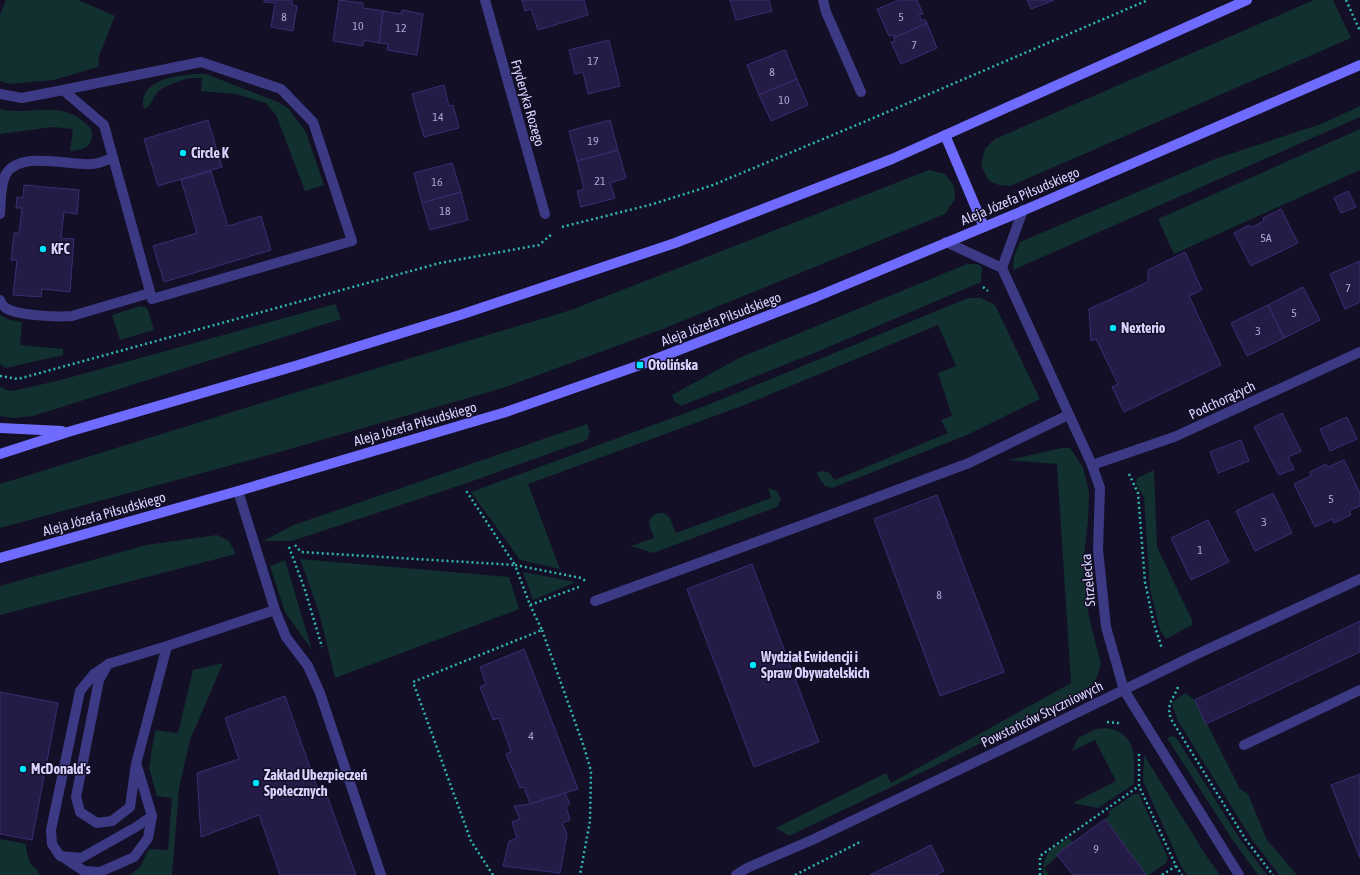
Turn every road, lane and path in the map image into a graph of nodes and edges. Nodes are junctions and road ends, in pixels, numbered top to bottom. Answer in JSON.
{"nodes":[{"id":1,"x":485,"y":0,"type":"edge"},
{"id":2,"x":823,"y":0,"type":"edge"},
{"id":3,"x":1148,"y":0,"type":"edge"},
{"id":4,"x":1246,"y":0,"type":"edge"},
{"id":5,"x":1346,"y":0,"type":"edge"},
{"id":6,"x":1360,"y":31,"type":"edge"},
{"id":7,"x":1360,"y":65,"type":"edge"},
{"id":8,"x":63,"y":90,"type":"junction"},
{"id":9,"x":861,"y":92,"type":"dead end"},
{"id":10,"x":0,"y":94,"type":"edge"},
{"id":11,"x":945,"y":135,"type":"junction"},
{"id":12,"x":113,"y":158,"type":"junction"},
{"id":13,"x":1023,"y":210,"type":"junction"},
{"id":14,"x":0,"y":214,"type":"edge"},
{"id":15,"x":545,"y":214,"type":"dead end"},
{"id":16,"x":984,"y":227,"type":"junction"},
{"id":17,"x":558,"y":230,"type":"dead end"},
{"id":18,"x":554,"y":233,"type":"dead end"},
{"id":19,"x":946,"y":242,"type":"junction"},
{"id":20,"x":1002,"y":268,"type":"junction"},
{"id":21,"x":983,"y":286,"type":"dead end"},
{"id":22,"x":989,"y":291,"type":"dead end"},
{"id":23,"x":150,"y":293,"type":"junction"},
{"id":24,"x":0,"y":300,"type":"edge"},
{"id":25,"x":1360,"y":352,"type":"edge"},
{"id":26,"x":0,"y":376,"type":"edge"},
{"id":27,"x":1068,"y":415,"type":"junction"},
{"id":28,"x":0,"y":428,"type":"edge"},
{"id":29,"x":68,"y":432,"type":"junction"},
{"id":30,"x":0,"y":454,"type":"edge"},
{"id":31,"x":1121,"y":456,"type":"junction"},
{"id":32,"x":1092,"y":466,"type":"junction"},
{"id":33,"x":465,"y":488,"type":"dead end"},
{"id":34,"x":238,"y":491,"type":"junction"},
{"id":35,"x":295,"y":545,"type":"dead end"},
{"id":36,"x":289,"y":547,"type":"dead end"},
{"id":37,"x":0,"y":558,"type":"edge"},
{"id":38,"x":515,"y":565,"type":"junction"},
{"id":39,"x":1360,"y":579,"type":"edge"},
{"id":40,"x":595,"y":601,"type":"dead end"},
{"id":41,"x":530,"y":605,"type":"junction"},
{"id":42,"x":275,"y":610,"type":"junction"},
{"id":43,"x":542,"y":630,"type":"junction"},
{"id":44,"x":167,"y":646,"type":"junction"},
{"id":45,"x":323,"y":653,"type":"dead end"},
{"id":46,"x":108,"y":664,"type":"junction"},
{"id":47,"x":1169,"y":667,"type":"junction"},
{"id":48,"x":1124,"y":690,"type":"junction"},
{"id":49,"x":1360,"y":690,"type":"edge"},
{"id":50,"x":1102,"y":723,"type":"dead end"},
{"id":51,"x":1122,"y":726,"type":"dead end"},
{"id":52,"x":1244,"y":745,"type":"dead end"},
{"id":53,"x":1138,"y":749,"type":"dead end"},
{"id":54,"x":136,"y":764,"type":"junction"},
{"id":55,"x":1139,"y":786,"type":"junction"},
{"id":56,"x":152,"y":816,"type":"junction"},
{"id":57,"x":865,"y":840,"type":"dead end"},
{"id":58,"x":60,"y":856,"type":"junction"},
{"id":59,"x":1176,"y":866,"type":"junction"},
{"id":60,"x":381,"y":875,"type":"edge"},
{"id":61,"x":493,"y":875,"type":"edge"},
{"id":62,"x":580,"y":875,"type":"edge"},
{"id":63,"x":736,"y":875,"type":"edge"},
{"id":64,"x":795,"y":875,"type":"edge"},
{"id":65,"x":1040,"y":875,"type":"edge"},
{"id":66,"x":1162,"y":875,"type":"edge"},
{"id":67,"x":1182,"y":875,"type":"edge"},
{"id":68,"x":1239,"y":875,"type":"edge"},
{"id":69,"x":1273,"y":875,"type":"edge"}],
"edges":[{"from":1,"to":15,"type":"street","name":"Fryderyka Rozego"},
{"from":2,"to":9,"type":"street"},
{"from":3,"to":17,"type":"path"},
{"from":4,"to":11,"type":"main road"},
{"from":5,"to":6,"type":"path"},
{"from":7,"to":13,"type":"main road","name":"Aleja Józefa Piłsudskiego"},
{"from":8,"to":10,"type":"street"},
{"from":8,"to":12,"type":"street"},
{"from":8,"to":23,"type":"street"},
{"from":11,"to":16,"type":"main road"},
{"from":11,"to":29,"type":"main road"},
{"from":12,"to":14,"type":"street"},
{"from":12,"to":23,"type":"street"},
{"from":13,"to":16,"type":"main road","name":"Aleja Józefa Piłsudskiego"},
{"from":13,"to":20,"type":"street"},
{"from":16,"to":19,"type":"main road","name":"Aleja Józefa Piłsudskiego"},
{"from":18,"to":26,"type":"path"},
{"from":19,"to":20,"type":"street"},
{"from":19,"to":34,"type":"main road","name":"Aleja Józefa Piłsudskiego"},
{"from":20,"to":27,"type":"street","name":"Strzelecka"},
{"from":21,"to":22,"type":"path"},
{"from":23,"to":24,"type":"street"},
{"from":25,"to":31,"type":"street","name":"Podchorążych"},
{"from":27,"to":32,"type":"street","name":"Strzelecka"},
{"from":27,"to":40,"type":"street"},
{"from":28,"to":29,"type":"main road"},
{"from":29,"to":30,"type":"main road"},
{"from":31,"to":32,"type":"street","name":"Podchorążych"},
{"from":31,"to":47,"type":"path"},
{"from":32,"to":48,"type":"street","name":"Strzelecka"},
{"from":33,"to":38,"type":"path"},
{"from":34,"to":37,"type":"main road","name":"Aleja Józefa Piłsudskiego"},
{"from":34,"to":42,"type":"street"},
{"from":35,"to":38,"type":"path"},
{"from":36,"to":45,"type":"path"},
{"from":38,"to":41,"type":"path"},
{"from":38,"to":41,"type":"path"},
{"from":39,"to":47,"type":"street","name":"Powstańców Styczniowych"},
{"from":41,"to":43,"type":"path"},
{"from":42,"to":44,"type":"street"},
{"from":42,"to":60,"type":"street"},
{"from":43,"to":61,"type":"path"},
{"from":43,"to":62,"type":"path"},
{"from":44,"to":46,"type":"street"},
{"from":44,"to":54,"type":"street"},
{"from":46,"to":54,"type":"street"},
{"from":46,"to":58,"type":"street"},
{"from":47,"to":48,"type":"street","name":"Powstańców Styczniowych"},
{"from":47,"to":69,"type":"path"},
{"from":48,"to":63,"type":"street","name":"Powstańców Styczniowych"},
{"from":48,"to":68,"type":"street","name":"Strzelecka"},
{"from":49,"to":52,"type":"street"},
{"from":50,"to":51,"type":"path"},
{"from":53,"to":55,"type":"path"},
{"from":54,"to":56,"type":"street"},
{"from":55,"to":59,"type":"path"},
{"from":55,"to":65,"type":"path"},
{"from":56,"to":58,"type":"street"},
{"from":56,"to":58,"type":"street"},
{"from":57,"to":64,"type":"path"},
{"from":59,"to":66,"type":"path"},
{"from":59,"to":67,"type":"path"}]}
